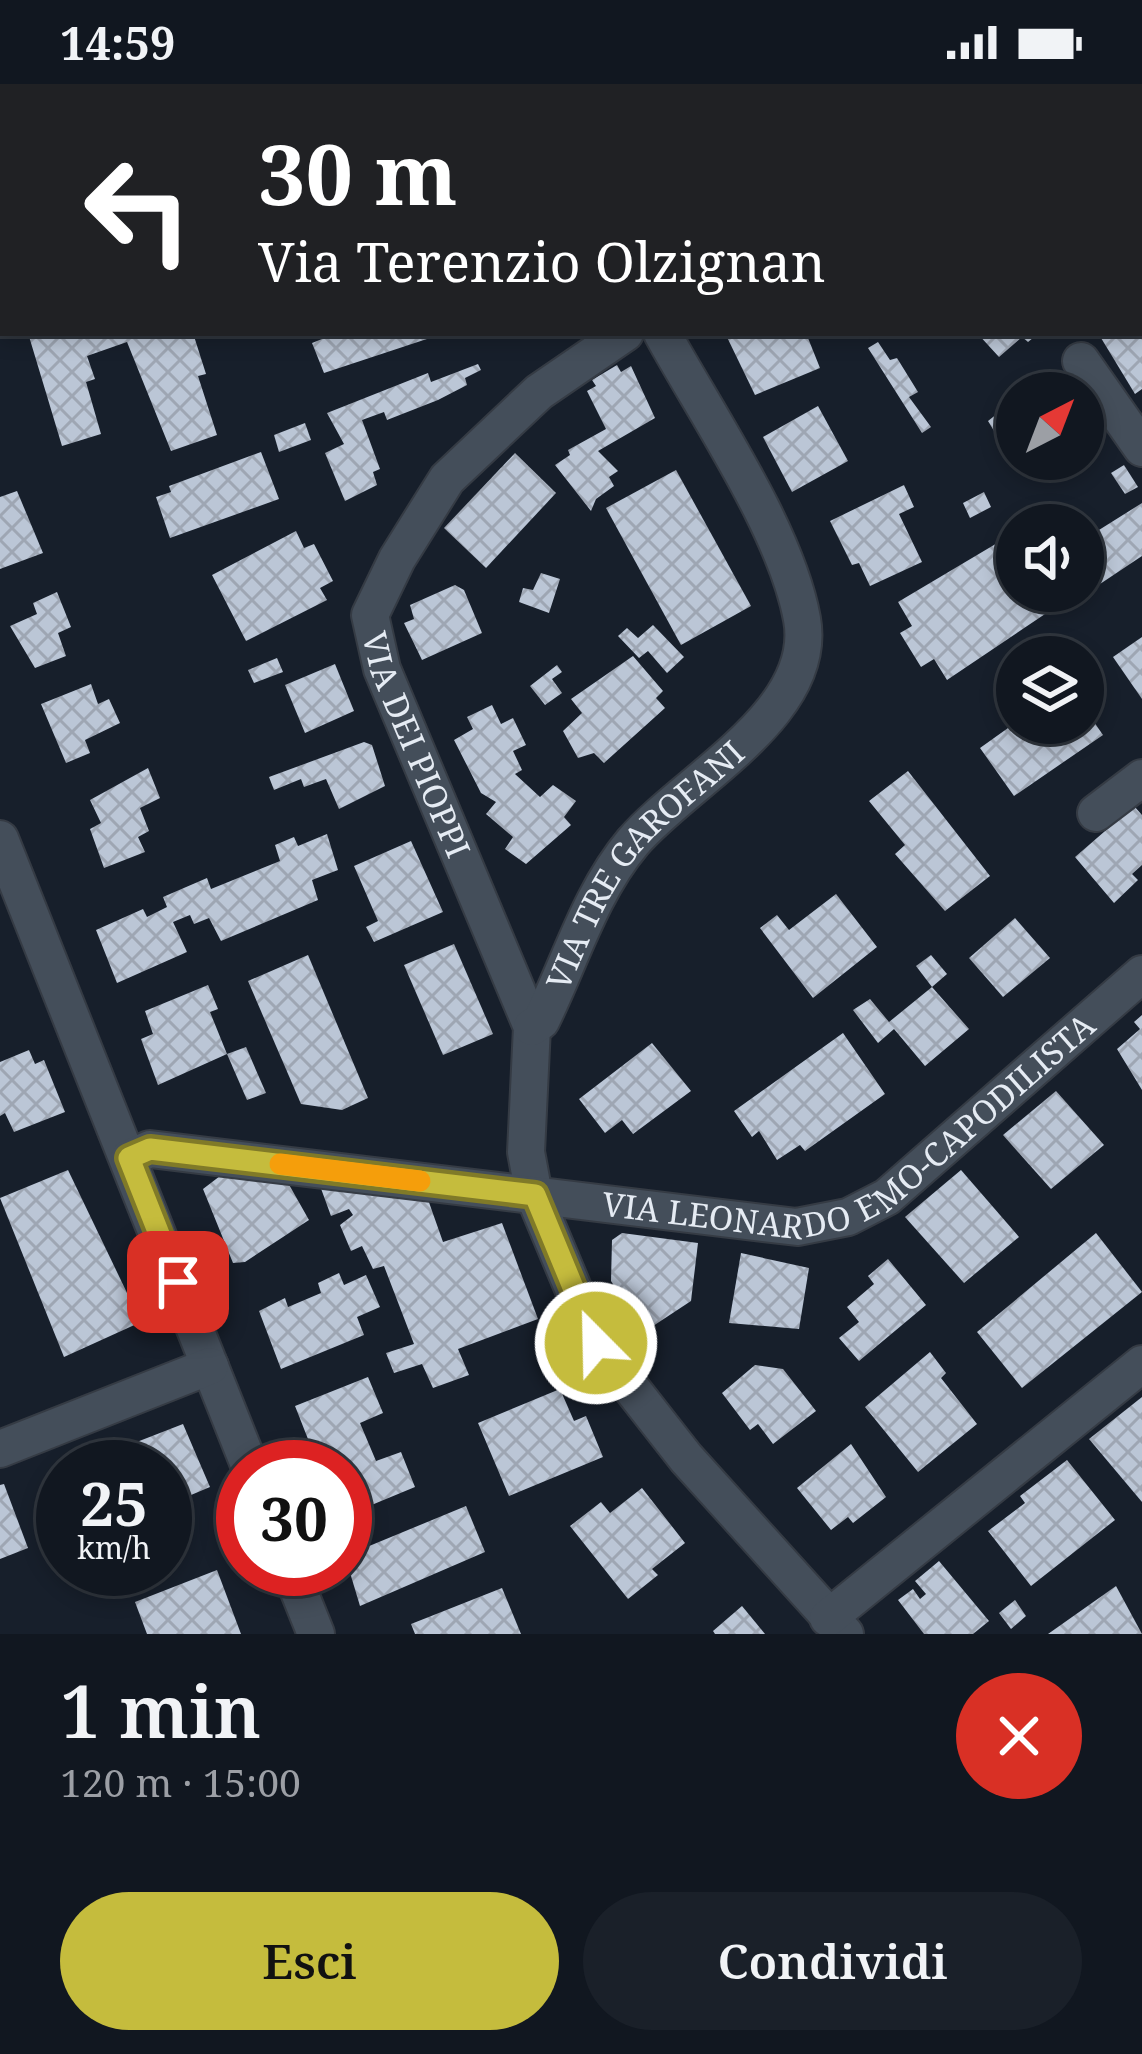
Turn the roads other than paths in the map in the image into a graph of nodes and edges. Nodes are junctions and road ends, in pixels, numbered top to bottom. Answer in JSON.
{"nodes":[{"id":1,"x":622,"y":336,"type":"edge"},
{"id":2,"x":664,"y":336,"type":"edge"},
{"id":3,"x":1082,"y":361,"type":"dead end"},
{"id":4,"x":1142,"y":448,"type":"edge"},
{"id":5,"x":1142,"y":778,"type":"edge"},
{"id":6,"x":1096,"y":813,"type":"dead end"},
{"id":7,"x":0,"y":839,"type":"edge"},
{"id":8,"x":1142,"y":974,"type":"edge"},
{"id":9,"x":532,"y":1027,"type":"junction"},
{"id":10,"x":129,"y":1158,"type":"junction"},
{"id":11,"x":535,"y":1195,"type":"junction"},
{"id":12,"x":1142,"y":1364,"type":"edge"},
{"id":13,"x":210,"y":1366,"type":"junction"},
{"id":14,"x":239,"y":1440,"type":"edge"},
{"id":15,"x":0,"y":1449,"type":"edge"},
{"id":16,"x":301,"y":1596,"type":"edge"},
{"id":17,"x":837,"y":1626,"type":"edge"},
{"id":18,"x":316,"y":1634,"type":"edge"}],
"edges":[{"from":1,"to":9,"type":"street","name":"VIA DEI PIOPPI"},
{"from":2,"to":9,"type":"street","name":"VIA TRE GAROFANI"},
{"from":3,"to":4,"type":"street"},
{"from":5,"to":6,"type":"street"},
{"from":7,"to":10,"type":"street"},
{"from":8,"to":11,"type":"street","name":"VIA LEONARDO EMO-CAPODILISTA"},
{"from":9,"to":11,"type":"street","name":"VIA TRE GAROFANI"},
{"from":10,"to":11,"type":"street","name":"VIA LEONARDO EMO-CAPODILISTA"},
{"from":10,"to":13,"type":"street"},
{"from":11,"to":17,"type":"street","name":"VIA TRE GAROFANI"},
{"from":12,"to":17,"type":"street"},
{"from":13,"to":14,"type":"street"},
{"from":13,"to":15,"type":"street"},
{"from":16,"to":18,"type":"street"}]}
